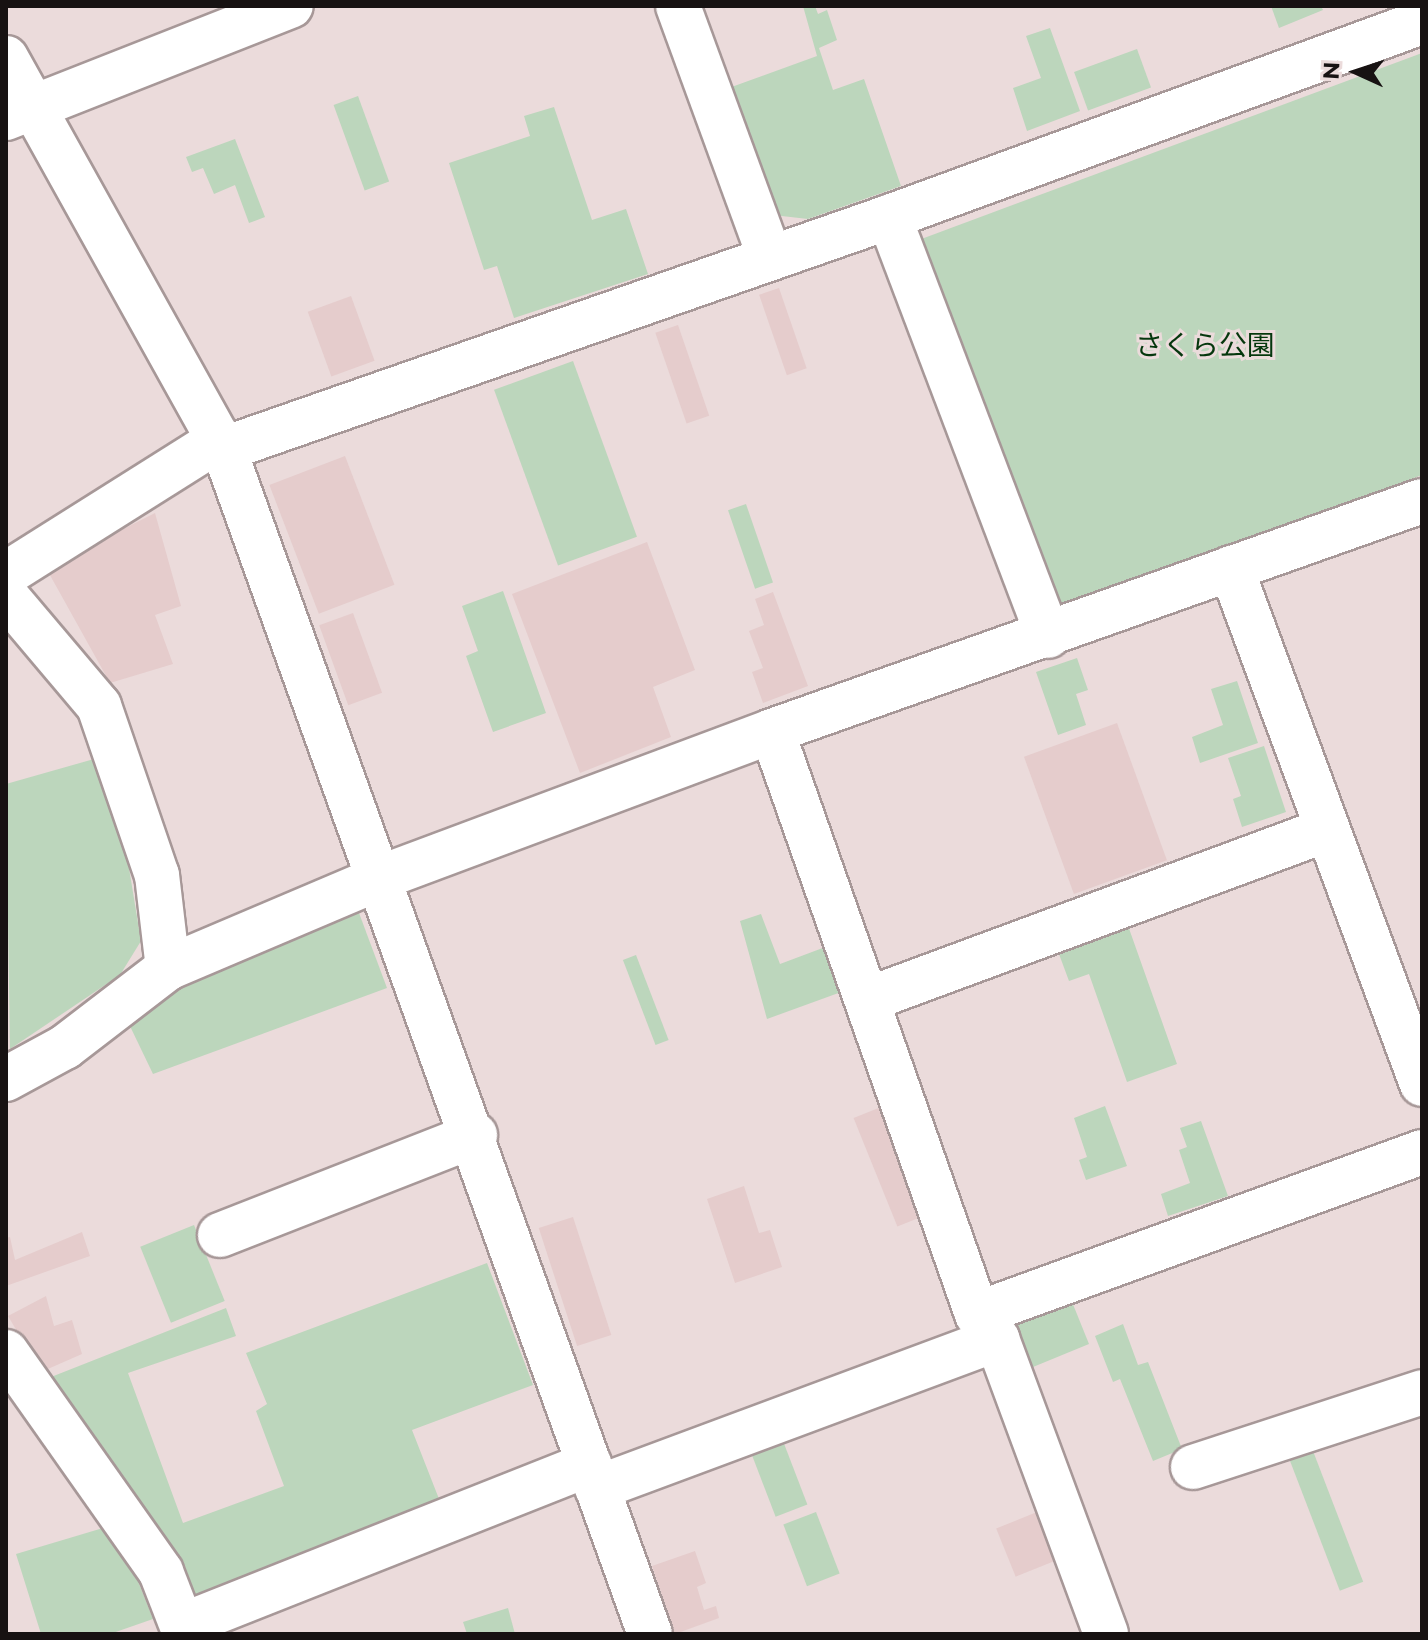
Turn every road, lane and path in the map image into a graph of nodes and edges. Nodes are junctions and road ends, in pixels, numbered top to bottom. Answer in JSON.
{"nodes":[{"id":1,"x":291,"y":6,"type":"edge"},
{"id":2,"x":678,"y":6,"type":"edge"},
{"id":3,"x":1422,"y":22,"type":"edge"},
{"id":4,"x":6,"y":58,"type":"edge"},
{"id":5,"x":19,"y":112,"type":"edge"},
{"id":6,"x":889,"y":217,"type":"junction"},
{"id":7,"x":770,"y":257,"type":"junction"},
{"id":8,"x":222,"y":444,"type":"junction"},
{"id":9,"x":1422,"y":501,"type":"edge"},
{"id":10,"x":1231,"y":568,"type":"junction"},
{"id":11,"x":6,"y":574,"type":"edge"},
{"id":12,"x":6,"y":596,"type":"edge"},
{"id":13,"x":1048,"y":636,"type":"junction"},
{"id":14,"x":772,"y":731,"type":"junction"},
{"id":15,"x":1327,"y":830,"type":"junction"},
{"id":16,"x":382,"y":877,"type":"junction"},
{"id":17,"x":168,"y":968,"type":"junction"},
{"id":18,"x":869,"y":999,"type":"junction"},
{"id":19,"x":6,"y":1079,"type":"edge"},
{"id":20,"x":1422,"y":1083,"type":"edge"},
{"id":21,"x":475,"y":1135,"type":"junction"},
{"id":22,"x":1422,"y":1152,"type":"edge"},
{"id":23,"x":220,"y":1235,"type":"dead end"},
{"id":24,"x":987,"y":1327,"type":"junction"},
{"id":25,"x":6,"y":1352,"type":"edge"},
{"id":26,"x":1422,"y":1392,"type":"edge"},
{"id":27,"x":1193,"y":1467,"type":"dead end"},
{"id":28,"x":593,"y":1476,"type":"junction"},
{"id":29,"x":184,"y":1629,"type":"edge"},
{"id":30,"x":650,"y":1634,"type":"edge"},
{"id":31,"x":1106,"y":1634,"type":"edge"}],
"edges":[{"from":1,"to":5,"type":"street"},
{"from":2,"to":7,"type":"street"},
{"from":3,"to":6,"type":"street"},
{"from":4,"to":5,"type":"street"},
{"from":5,"to":8,"type":"street"},
{"from":6,"to":7,"type":"street"},
{"from":6,"to":13,"type":"street"},
{"from":7,"to":8,"type":"street"},
{"from":8,"to":11,"type":"street"},
{"from":8,"to":16,"type":"street"},
{"from":9,"to":10,"type":"street"},
{"from":10,"to":13,"type":"street"},
{"from":10,"to":15,"type":"street"},
{"from":12,"to":17,"type":"street"},
{"from":13,"to":14,"type":"street"},
{"from":14,"to":16,"type":"street"},
{"from":14,"to":18,"type":"street"},
{"from":15,"to":18,"type":"street"},
{"from":15,"to":20,"type":"street"},
{"from":16,"to":17,"type":"street"},
{"from":16,"to":21,"type":"street"},
{"from":17,"to":19,"type":"street"},
{"from":18,"to":24,"type":"street"},
{"from":21,"to":23,"type":"street"},
{"from":21,"to":28,"type":"street"},
{"from":22,"to":24,"type":"street"},
{"from":24,"to":28,"type":"street"},
{"from":24,"to":31,"type":"street"},
{"from":25,"to":29,"type":"street"},
{"from":26,"to":27,"type":"street"},
{"from":28,"to":29,"type":"street"},
{"from":28,"to":30,"type":"street"}]}
